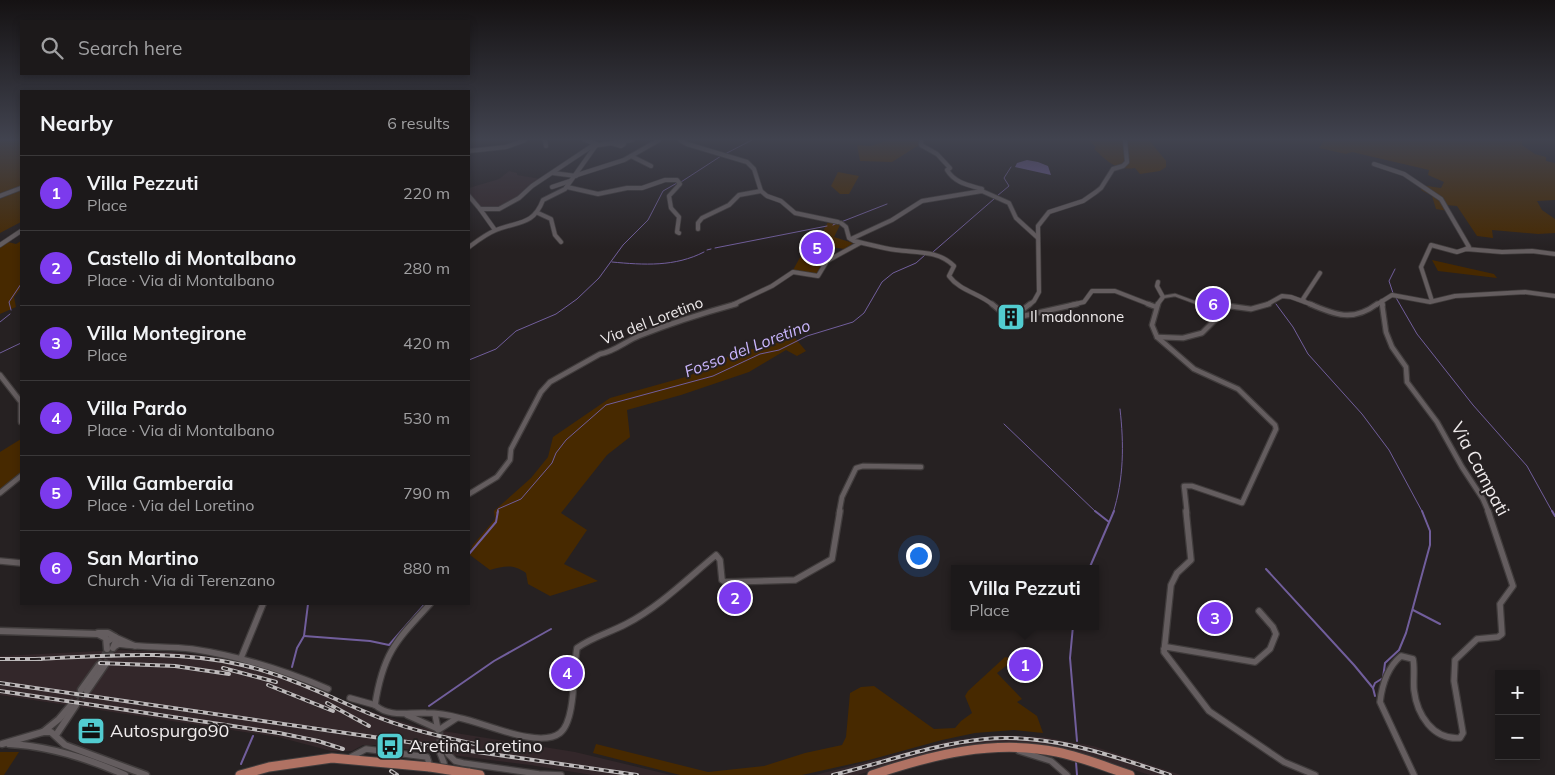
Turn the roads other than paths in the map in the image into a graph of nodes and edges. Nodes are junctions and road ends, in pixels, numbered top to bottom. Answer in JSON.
{"nodes":[{"id":1,"x":549,"y":176,"type":"edge"},
{"id":2,"x":575,"y":176,"type":"edge"},
{"id":3,"x":756,"y":176,"type":"edge"},
{"id":4,"x":950,"y":176,"type":"edge"},
{"id":5,"x":1108,"y":176,"type":"edge"},
{"id":6,"x":1407,"y":176,"type":"edge"},
{"id":7,"x":570,"y":181,"type":"junction"},
{"id":8,"x":552,"y":187,"type":"dead end"},
{"id":9,"x":567,"y":187,"type":"junction"},
{"id":10,"x":20,"y":188,"type":"edge"},
{"id":11,"x":760,"y":191,"type":"junction"},
{"id":12,"x":983,"y":191,"type":"junction"},
{"id":13,"x":0,"y":196,"type":"edge"},
{"id":14,"x":470,"y":197,"type":"edge"},
{"id":15,"x":480,"y":209,"type":"junction"},
{"id":16,"x":538,"y":213,"type":"junction"},
{"id":17,"x":698,"y":228,"type":"dead end"},
{"id":18,"x":495,"y":230,"type":"junction"},
{"id":19,"x":20,"y":232,"type":"edge"},
{"id":20,"x":679,"y":234,"type":"dead end"},
{"id":21,"x":1038,"y":238,"type":"junction"},
{"id":22,"x":851,"y":239,"type":"junction"},
{"id":23,"x":560,"y":242,"type":"dead end"},
{"id":24,"x":860,"y":243,"type":"junction"},
{"id":25,"x":0,"y":245,"type":"edge"},
{"id":26,"x":470,"y":246,"type":"edge"},
{"id":27,"x":1466,"y":249,"type":"junction"},
{"id":28,"x":1555,"y":254,"type":"edge"},
{"id":29,"x":1320,"y":273,"type":"dead end"},
{"id":30,"x":1158,"y":282,"type":"dead end"},
{"id":31,"x":1555,"y":296,"type":"edge"},
{"id":32,"x":1163,"y":297,"type":"junction"},
{"id":33,"x":1304,"y":301,"type":"junction"},
{"id":34,"x":1382,"y":301,"type":"junction"},
{"id":35,"x":1432,"y":301,"type":"junction"},
{"id":36,"x":1206,"y":306,"type":"dead end"},
{"id":37,"x":1156,"y":307,"type":"junction"},
{"id":38,"x":1235,"y":308,"type":"dead end"},
{"id":39,"x":1241,"y":308,"type":"junction"},
{"id":40,"x":1018,"y":316,"type":"junction"},
{"id":41,"x":1157,"y":337,"type":"junction"},
{"id":42,"x":0,"y":375,"type":"edge"},
{"id":43,"x":20,"y":401,"type":"edge"},
{"id":44,"x":921,"y":467,"type":"dead end"},
{"id":45,"x":20,"y":477,"type":"edge"},
{"id":46,"x":0,"y":493,"type":"edge"},
{"id":47,"x":470,"y":493,"type":"edge"},
{"id":48,"x":0,"y":561,"type":"edge"},
{"id":49,"x":20,"y":563,"type":"edge"},
{"id":50,"x":263,"y":605,"type":"edge"},
{"id":51,"x":429,"y":605,"type":"edge"},
{"id":52,"x":1259,"y":611,"type":"dead end"},
{"id":53,"x":0,"y":631,"type":"edge"},
{"id":54,"x":98,"y":634,"type":"junction"},
{"id":55,"x":115,"y":637,"type":"junction"},
{"id":56,"x":109,"y":646,"type":"junction"},
{"id":57,"x":141,"y":648,"type":"junction"},
{"id":58,"x":1164,"y":649,"type":"junction"},
{"id":59,"x":241,"y":658,"type":"junction"},
{"id":60,"x":102,"y":665,"type":"tunnel mouth"},
{"id":61,"x":328,"y":689,"type":"dead end"},
{"id":62,"x":84,"y":691,"type":"tunnel mouth"},
{"id":63,"x":350,"y":698,"type":"dead end"},
{"id":64,"x":375,"y":705,"type":"junction"},
{"id":65,"x":403,"y":713,"type":"junction"},
{"id":66,"x":435,"y":714,"type":"junction"},
{"id":67,"x":449,"y":716,"type":"junction"},
{"id":68,"x":457,"y":718,"type":"junction"},
{"id":69,"x":439,"y":730,"type":"junction"},
{"id":70,"x":40,"y":734,"type":"junction"},
{"id":71,"x":56,"y":737,"type":"junction"},
{"id":72,"x":1,"y":744,"type":"edge"},
{"id":73,"x":33,"y":745,"type":"junction"},
{"id":74,"x":47,"y":747,"type":"junction"},
{"id":75,"x":1008,"y":748,"type":"junction"},
{"id":76,"x":440,"y":753,"type":"tunnel mouth"},
{"id":77,"x":448,"y":754,"type":"dead end"},
{"id":78,"x":444,"y":763,"type":"dead end"},
{"id":79,"x":278,"y":766,"type":"junction"},
{"id":80,"x":125,"y":775,"type":"edge"},
{"id":81,"x":146,"y":775,"type":"edge"},
{"id":82,"x":240,"y":775,"type":"edge"},
{"id":83,"x":258,"y":775,"type":"edge"},
{"id":84,"x":480,"y":775,"type":"edge"},
{"id":85,"x":561,"y":775,"type":"edge"},
{"id":86,"x":872,"y":775,"type":"edge"},
{"id":87,"x":1067,"y":775,"type":"edge"},
{"id":88,"x":1130,"y":775,"type":"edge"},
{"id":89,"x":1316,"y":775,"type":"edge"},
{"id":90,"x":1414,"y":775,"type":"edge"}],
"edges":[{"from":1,"to":15,"type":"street"},
{"from":2,"to":7,"type":"street"},
{"from":3,"to":11,"type":"street"},
{"from":4,"to":12,"type":"street"},
{"from":5,"to":21,"type":"street"},
{"from":6,"to":27,"type":"street"},
{"from":7,"to":8,"type":"street"},
{"from":7,"to":9,"type":"street"},
{"from":9,"to":16,"type":"street"},
{"from":9,"to":20,"type":"street"},
{"from":10,"to":13,"type":"street"},
{"from":11,"to":17,"type":"street"},
{"from":11,"to":22,"type":"street"},
{"from":12,"to":21,"type":"street"},
{"from":12,"to":22,"type":"street"},
{"from":14,"to":15,"type":"street"},
{"from":15,"to":18,"type":"street"},
{"from":16,"to":18,"type":"street"},
{"from":16,"to":23,"type":"street"},
{"from":18,"to":26,"type":"street"},
{"from":19,"to":25,"type":"street"},
{"from":21,"to":40,"type":"street"},
{"from":22,"to":24,"type":"street"},
{"from":24,"to":40,"type":"street"},
{"from":24,"to":47,"type":"street","name":"Via del Loretino"},
{"from":27,"to":28,"type":"street"},
{"from":27,"to":35,"type":"street"},
{"from":29,"to":33,"type":"street"},
{"from":30,"to":32,"type":"street"},
{"from":31,"to":35,"type":"street"},
{"from":32,"to":36,"type":"street"},
{"from":32,"to":37,"type":"street"},
{"from":33,"to":34,"type":"street"},
{"from":33,"to":39,"type":"street"},
{"from":34,"to":35,"type":"street"},
{"from":34,"to":90,"type":"street","name":"Via Campati"},
{"from":37,"to":40,"type":"street"},
{"from":37,"to":41,"type":"street"},
{"from":38,"to":39,"type":"street"},
{"from":39,"to":41,"type":"street"},
{"from":41,"to":58,"type":"street"},
{"from":42,"to":43,"type":"street"},
{"from":44,"to":68,"type":"street"},
{"from":45,"to":46,"type":"street"},
{"from":48,"to":49,"type":"street"},
{"from":50,"to":59,"type":"street"},
{"from":51,"to":64,"type":"street"},
{"from":52,"to":58,"type":"street"},
{"from":53,"to":54,"type":"street"},
{"from":54,"to":55,"type":"street"},
{"from":54,"to":56,"type":"street"},
{"from":55,"to":56,"type":"street"},
{"from":55,"to":57,"type":"street"},
{"from":56,"to":57,"type":"street"},
{"from":57,"to":59,"type":"street"},
{"from":58,"to":89,"type":"street"},
{"from":59,"to":61,"type":"street"},
{"from":60,"to":62,"type":"street"},
{"from":63,"to":64,"type":"street"},
{"from":64,"to":65,"type":"street"},
{"from":65,"to":66,"type":"street"},
{"from":65,"to":69,"type":"street"},
{"from":66,"to":67,"type":"street"},
{"from":66,"to":69,"type":"street"},
{"from":67,"to":68,"type":"street"},
{"from":67,"to":69,"type":"street"},
{"from":68,"to":69,"type":"street"},
{"from":70,"to":71,"type":"street"},
{"from":70,"to":71,"type":"street"},
{"from":70,"to":72,"type":"street"},
{"from":70,"to":73,"type":"street"},
{"from":71,"to":74,"type":"street"},
{"from":71,"to":81,"type":"street"},
{"from":72,"to":73,"type":"street"},
{"from":73,"to":74,"type":"street"},
{"from":74,"to":80,"type":"street"},
{"from":75,"to":86,"type":"main road"},
{"from":75,"to":87,"type":"street"},
{"from":75,"to":88,"type":"main road"},
{"from":76,"to":78,"type":"street"},
{"from":77,"to":85,"type":"street"},
{"from":79,"to":82,"type":"main road"},
{"from":79,"to":83,"type":"main road"},
{"from":79,"to":84,"type":"main road","bridge":true}]}
